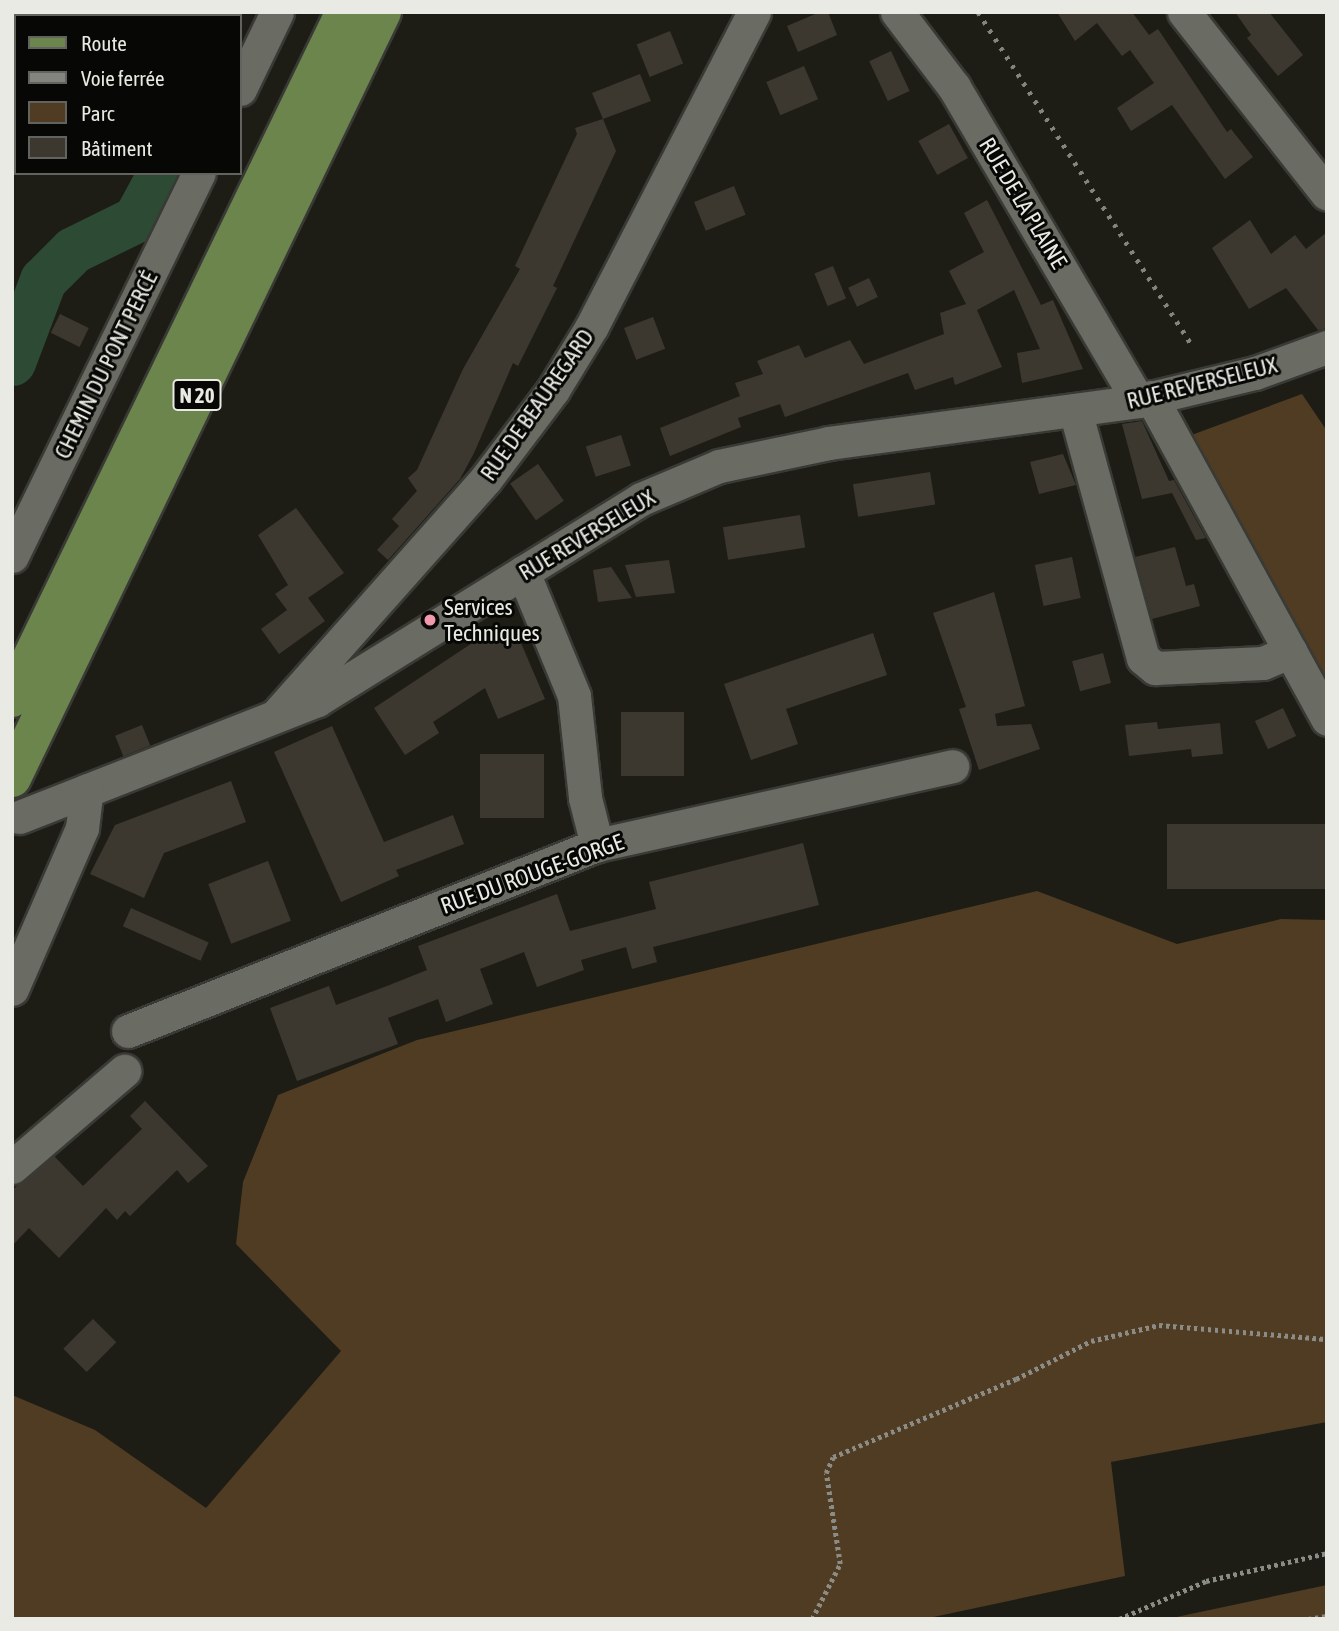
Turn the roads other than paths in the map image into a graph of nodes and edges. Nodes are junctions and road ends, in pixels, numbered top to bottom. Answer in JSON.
{"nodes":[{"id":1,"x":277,"y":12,"type":"edge"},
{"id":2,"x":345,"y":12,"type":"edge"},
{"id":3,"x":382,"y":12,"type":"edge"},
{"id":4,"x":754,"y":12,"type":"edge"},
{"id":5,"x":897,"y":12,"type":"edge"},
{"id":6,"x":1184,"y":12,"type":"edge"},
{"id":7,"x":242,"y":85,"type":"edge"},
{"id":8,"x":198,"y":175,"type":"edge"},
{"id":9,"x":1327,"y":194,"type":"edge"},
{"id":10,"x":1327,"y":347,"type":"edge"},
{"id":11,"x":1145,"y":399,"type":"junction"},
{"id":12,"x":1075,"y":410,"type":"junction"},
{"id":13,"x":12,"y":556,"type":"edge"},
{"id":14,"x":523,"y":572,"type":"junction"},
{"id":15,"x":371,"y":610,"type":"junction"},
{"id":16,"x":406,"y":648,"type":"junction"},
{"id":17,"x":1291,"y":651,"type":"junction"},
{"id":18,"x":12,"y":698,"type":"edge"},
{"id":19,"x":275,"y":716,"type":"junction"},
{"id":20,"x":1327,"y":719,"type":"edge"},
{"id":21,"x":952,"y":766,"type":"dead end"},
{"id":22,"x":12,"y":778,"type":"edge"},
{"id":23,"x":87,"y":790,"type":"junction"},
{"id":24,"x":19,"y":817,"type":"dead end"},
{"id":25,"x":597,"y":845,"type":"junction"},
{"id":26,"x":12,"y":989,"type":"edge"},
{"id":27,"x":128,"y":1031,"type":"dead end"},
{"id":28,"x":124,"y":1071,"type":"dead end"},
{"id":29,"x":12,"y":1167,"type":"edge"}],
"edges":[{"from":1,"to":7,"type":"street"},
{"from":2,"to":18,"type":"main road","number":"N 20"},
{"from":3,"to":22,"type":"main road","number":"N 20"},
{"from":4,"to":15,"type":"street","name":"RUE DE BEAUREGARD"},
{"from":5,"to":11,"type":"street","name":"RUE DE LA PLAINE"},
{"from":6,"to":9,"type":"street"},
{"from":8,"to":13,"type":"street","name":"CHEMIN DU PONT PERCÉ"},
{"from":10,"to":11,"type":"street","name":"RUE REVERSELEUX"},
{"from":11,"to":12,"type":"street","name":"RUE REVERSELEUX"},
{"from":11,"to":17,"type":"street","name":"RUE DE LA PLAINE"},
{"from":12,"to":14,"type":"street","name":"RUE REVERSELEUX"},
{"from":12,"to":17,"type":"street"},
{"from":14,"to":16,"type":"street","name":"RUE REVERSELEUX"},
{"from":14,"to":25,"type":"street"},
{"from":15,"to":16,"type":"street"},
{"from":15,"to":19,"type":"street","name":"RUE DE BEAUREGARD"},
{"from":16,"to":19,"type":"street","name":"RUE REVERSELEUX"},
{"from":17,"to":20,"type":"street","name":"RUE DE LA PLAINE"},
{"from":19,"to":23,"type":"street","name":"RUE REVERSELEUX"},
{"from":21,"to":25,"type":"street","name":"RUE DU ROUGE-GORGE"},
{"from":23,"to":24,"type":"street","name":"RUE REVERSELEUX"},
{"from":23,"to":26,"type":"street"},
{"from":25,"to":27,"type":"street","name":"RUE DU ROUGE-GORGE"},
{"from":28,"to":29,"type":"street"}]}
